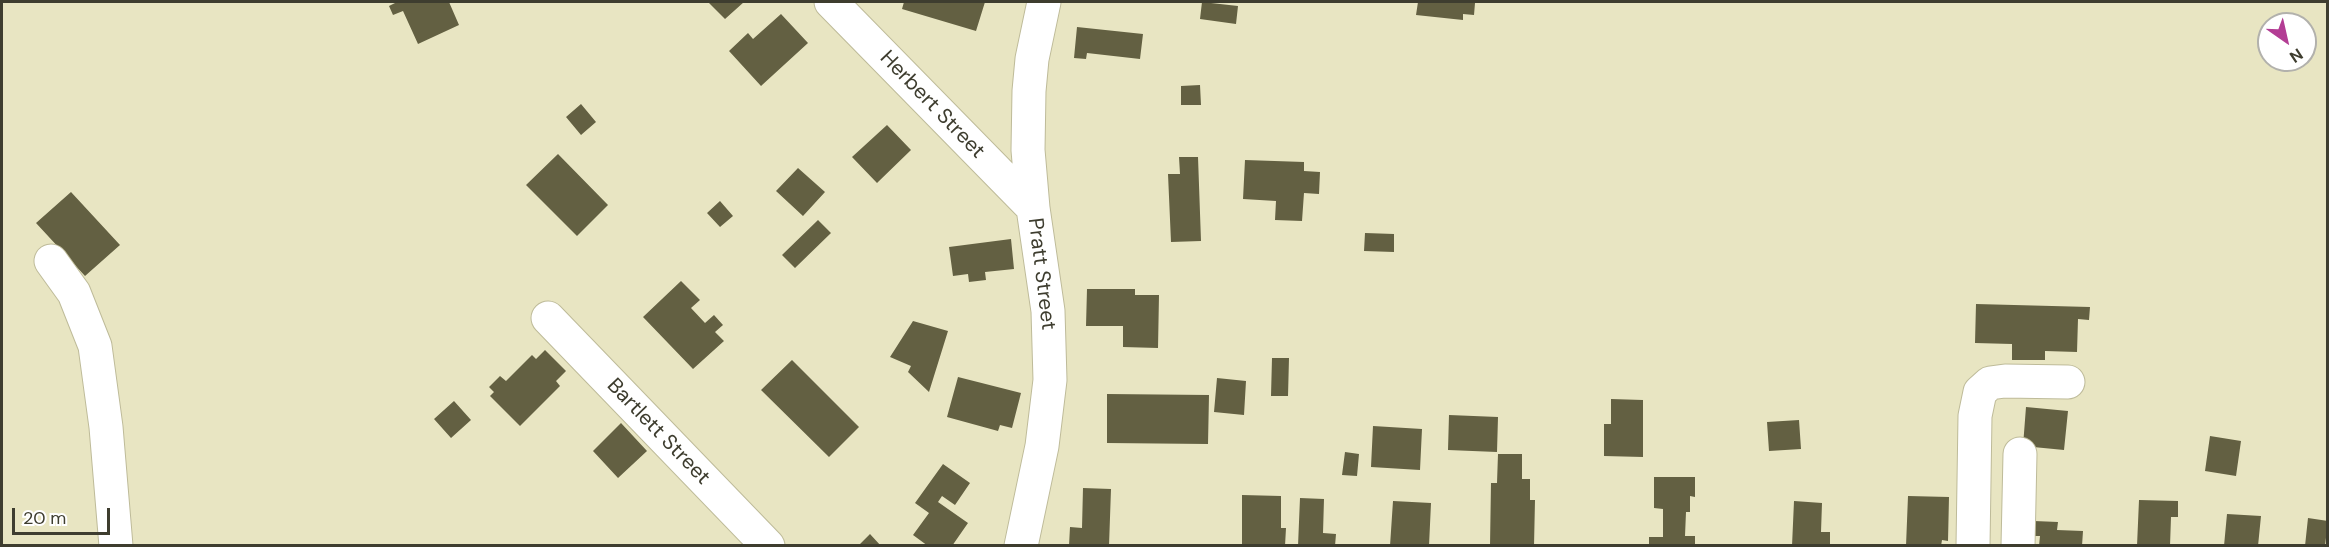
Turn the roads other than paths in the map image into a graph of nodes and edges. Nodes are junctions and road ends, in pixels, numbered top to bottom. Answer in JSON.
{"nodes":[{"id":1,"x":831,"y":2,"type":"edge"},
{"id":2,"x":1044,"y":2,"type":"edge"},
{"id":3,"x":1033,"y":208,"type":"junction"},
{"id":4,"x":51,"y":261,"type":"dead end"},
{"id":5,"x":548,"y":318,"type":"dead end"},
{"id":6,"x":2068,"y":382,"type":"dead end"},
{"id":7,"x":2019,"y":454,"type":"dead end"},
{"id":8,"x":116,"y":546,"type":"edge"},
{"id":9,"x":768,"y":546,"type":"edge"},
{"id":10,"x":1022,"y":546,"type":"edge"},
{"id":11,"x":1972,"y":546,"type":"edge"},
{"id":12,"x":2018,"y":546,"type":"edge"}],
"edges":[{"from":1,"to":3,"type":"street","name":"Herbert Street"},
{"from":2,"to":3,"type":"street","name":"Pratt Street"},
{"from":3,"to":10,"type":"street","name":"Pratt Street"},
{"from":4,"to":8,"type":"street"},
{"from":5,"to":9,"type":"street","name":"Bartlett Street"},
{"from":6,"to":11,"type":"street"},
{"from":7,"to":12,"type":"street"}]}
